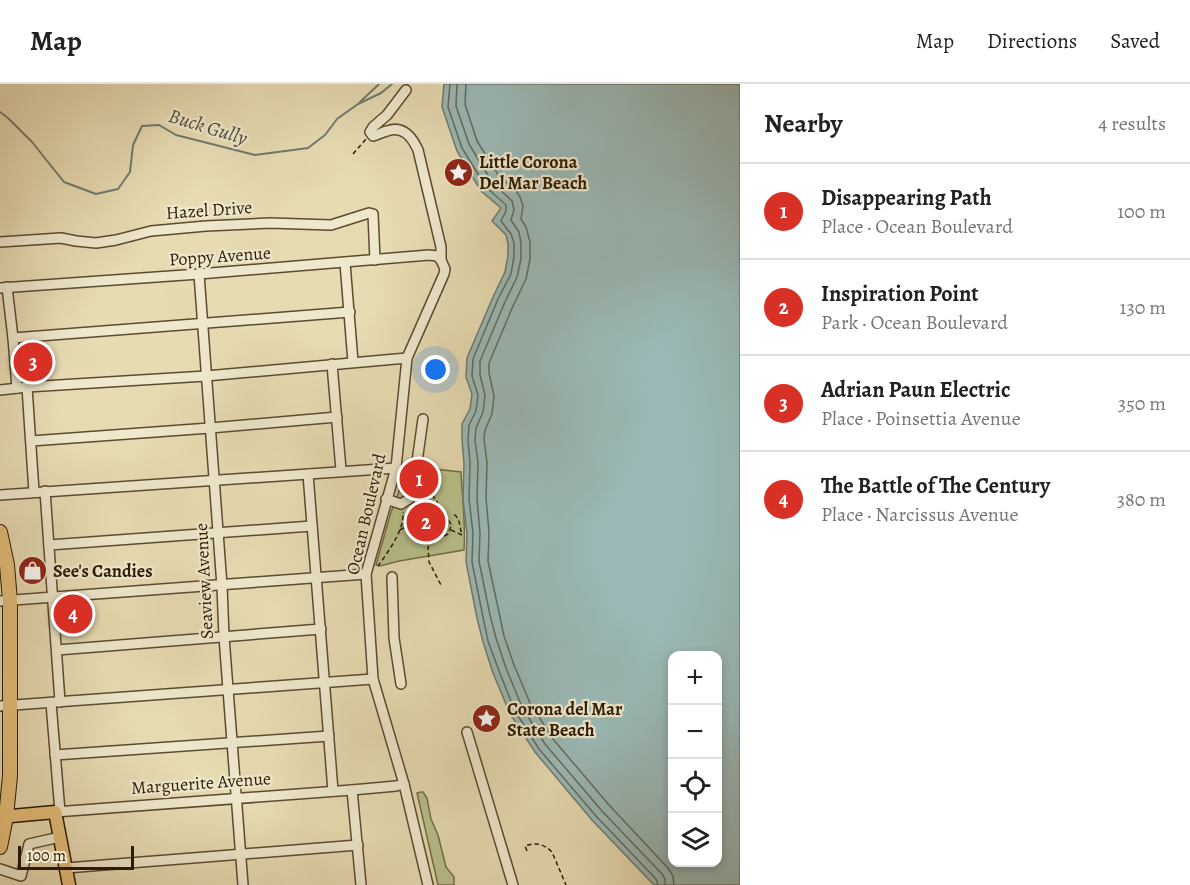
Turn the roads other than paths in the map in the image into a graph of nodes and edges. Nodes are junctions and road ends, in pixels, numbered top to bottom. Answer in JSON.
{"nodes":[{"id":1,"x":406,"y":90,"type":"dead end"},
{"id":2,"x":0,"y":242,"type":"edge"},
{"id":3,"x":375,"y":260,"type":"junction"},
{"id":4,"x":441,"y":260,"type":"junction"},
{"id":5,"x":345,"y":263,"type":"junction"},
{"id":6,"x":199,"y":274,"type":"junction"},
{"id":7,"x":4,"y":287,"type":"edge"},
{"id":8,"x":350,"y":312,"type":"junction"},
{"id":9,"x":202,"y":323,"type":"junction"},
{"id":10,"x":14,"y":338,"type":"junction"},
{"id":11,"x":407,"y":358,"type":"junction"},
{"id":12,"x":353,"y":362,"type":"junction"},
{"id":13,"x":332,"y":364,"type":"junction"},
{"id":14,"x":206,"y":376,"type":"junction"},
{"id":15,"x":22,"y":388,"type":"junction"},
{"id":16,"x":0,"y":390,"type":"edge"},
{"id":17,"x":337,"y":417,"type":"junction"},
{"id":18,"x":423,"y":419,"type":"dead end"},
{"id":19,"x":210,"y":428,"type":"junction"},
{"id":20,"x":31,"y":441,"type":"junction"},
{"id":21,"x":396,"y":468,"type":"junction"},
{"id":22,"x":341,"y":471,"type":"junction"},
{"id":23,"x":308,"y":474,"type":"junction"},
{"id":24,"x":214,"y":481,"type":"junction"},
{"id":25,"x":45,"y":491,"type":"junction"},
{"id":26,"x":34,"y":492,"type":"junction"},
{"id":27,"x":0,"y":495,"type":"edge"},
{"id":28,"x":386,"y":499,"type":"junction"},
{"id":29,"x":312,"y":526,"type":"junction"},
{"id":30,"x":0,"y":532,"type":"edge"},
{"id":31,"x":218,"y":534,"type":"junction"},
{"id":32,"x":49,"y":545,"type":"junction"},
{"id":33,"x":366,"y":574,"type":"junction"},
{"id":34,"x":392,"y":577,"type":"dead end"},
{"id":35,"x":317,"y":578,"type":"junction"},
{"id":36,"x":222,"y":586,"type":"junction"},
{"id":37,"x":53,"y":597,"type":"junction"},
{"id":38,"x":5,"y":601,"type":"edge"},
{"id":39,"x":321,"y":629,"type":"junction"},
{"id":40,"x":224,"y":637,"type":"junction"},
{"id":41,"x":57,"y":650,"type":"junction"},
{"id":42,"x":373,"y":679,"type":"junction"},
{"id":43,"x":325,"y":683,"type":"junction"},
{"id":44,"x":401,"y":684,"type":"dead end"},
{"id":45,"x":228,"y":690,"type":"junction"},
{"id":46,"x":56,"y":702,"type":"junction"},
{"id":47,"x":5,"y":706,"type":"edge"},
{"id":48,"x":467,"y":732,"type":"dead end"},
{"id":49,"x":329,"y":735,"type":"junction"},
{"id":50,"x":232,"y":742,"type":"junction"},
{"id":51,"x":55,"y":755,"type":"junction"},
{"id":52,"x":404,"y":784,"type":"junction"},
{"id":53,"x":352,"y":790,"type":"junction"},
{"id":54,"x":333,"y":791,"type":"junction"},
{"id":55,"x":236,"y":798,"type":"junction"},
{"id":56,"x":57,"y":812,"type":"junction"},
{"id":57,"x":3,"y":817,"type":"edge"},
{"id":58,"x":60,"y":837,"type":"junction"},
{"id":59,"x":358,"y":845,"type":"junction"},
{"id":60,"x":0,"y":848,"type":"edge"},
{"id":61,"x":240,"y":854,"type":"junction"},
{"id":62,"x":66,"y":868,"type":"junction"},
{"id":63,"x":0,"y":869,"type":"edge"},
{"id":64,"x":69,"y":885,"type":"edge"},
{"id":65,"x":243,"y":885,"type":"edge"},
{"id":66,"x":361,"y":885,"type":"edge"},
{"id":67,"x":428,"y":885,"type":"edge"},
{"id":68,"x":513,"y":885,"type":"edge"}],
"edges":[{"from":1,"to":4,"type":"street","name":"Ocean Boulevard"},
{"from":2,"to":3,"type":"street","name":"Hazel Drive"},
{"from":3,"to":4,"type":"street","name":"Poppy Avenue"},
{"from":3,"to":5,"type":"street","name":"Poppy Avenue"},
{"from":4,"to":11,"type":"street","name":"Ocean Boulevard"},
{"from":5,"to":6,"type":"street","name":"Poppy Avenue"},
{"from":5,"to":8,"type":"street"},
{"from":6,"to":7,"type":"street","name":"Poppy Avenue"},
{"from":6,"to":9,"type":"street","name":"Seaview Avenue"},
{"from":7,"to":10,"type":"street"},
{"from":8,"to":9,"type":"street"},
{"from":8,"to":12,"type":"street"},
{"from":9,"to":10,"type":"street"},
{"from":9,"to":14,"type":"street","name":"Seaview Avenue"},
{"from":10,"to":15,"type":"street"},
{"from":11,"to":12,"type":"street"},
{"from":11,"to":21,"type":"street","name":"Ocean Boulevard"},
{"from":12,"to":13,"type":"street"},
{"from":13,"to":14,"type":"street"},
{"from":13,"to":17,"type":"street"},
{"from":14,"to":15,"type":"street"},
{"from":14,"to":19,"type":"street","name":"Seaview Avenue"},
{"from":15,"to":16,"type":"street"},
{"from":15,"to":20,"type":"street"},
{"from":17,"to":19,"type":"street"},
{"from":17,"to":22,"type":"street"},
{"from":18,"to":28,"type":"street"},
{"from":19,"to":20,"type":"street"},
{"from":19,"to":24,"type":"street","name":"Seaview Avenue"},
{"from":20,"to":26,"type":"street"},
{"from":21,"to":22,"type":"street"},
{"from":21,"to":28,"type":"street","name":"Ocean Boulevard"},
{"from":22,"to":23,"type":"street"},
{"from":23,"to":24,"type":"street"},
{"from":23,"to":29,"type":"street"},
{"from":24,"to":25,"type":"street"},
{"from":24,"to":31,"type":"street","name":"Seaview Avenue"},
{"from":25,"to":26,"type":"street"},
{"from":25,"to":32,"type":"street"},
{"from":26,"to":27,"type":"street"},
{"from":28,"to":33,"type":"street","name":"Ocean Boulevard"},
{"from":29,"to":31,"type":"street"},
{"from":29,"to":35,"type":"street"},
{"from":30,"to":38,"type":"highway"},
{"from":31,"to":32,"type":"street"},
{"from":31,"to":36,"type":"street","name":"Seaview Avenue"},
{"from":32,"to":37,"type":"street"},
{"from":33,"to":35,"type":"street"},
{"from":33,"to":42,"type":"street","name":"Ocean Boulevard"},
{"from":34,"to":44,"type":"street"},
{"from":35,"to":36,"type":"street"},
{"from":35,"to":39,"type":"street"},
{"from":36,"to":37,"type":"street"},
{"from":36,"to":40,"type":"street","name":"Seaview Avenue"},
{"from":37,"to":38,"type":"street"},
{"from":37,"to":41,"type":"street"},
{"from":38,"to":47,"type":"highway"},
{"from":39,"to":40,"type":"street"},
{"from":39,"to":43,"type":"street"},
{"from":40,"to":41,"type":"street"},
{"from":40,"to":45,"type":"street","name":"Seaview Avenue"},
{"from":41,"to":46,"type":"street"},
{"from":42,"to":43,"type":"street"},
{"from":42,"to":52,"type":"street","name":"Ocean Boulevard"},
{"from":43,"to":45,"type":"street"},
{"from":43,"to":49,"type":"street"},
{"from":45,"to":46,"type":"street"},
{"from":45,"to":50,"type":"street","name":"Seaview Avenue"},
{"from":46,"to":47,"type":"street"},
{"from":46,"to":51,"type":"street"},
{"from":47,"to":57,"type":"highway"},
{"from":48,"to":68,"type":"street"},
{"from":49,"to":50,"type":"street"},
{"from":49,"to":54,"type":"street"},
{"from":50,"to":51,"type":"street"},
{"from":50,"to":55,"type":"street","name":"Seaview Avenue"},
{"from":51,"to":56,"type":"street"},
{"from":52,"to":53,"type":"street","name":"Marguerite Avenue"},
{"from":52,"to":67,"type":"street","name":"Ocean Boulevard"},
{"from":53,"to":54,"type":"street","name":"Marguerite Avenue"},
{"from":53,"to":59,"type":"street"},
{"from":54,"to":55,"type":"street","name":"Marguerite Avenue"},
{"from":55,"to":56,"type":"street","name":"Marguerite Avenue"},
{"from":55,"to":61,"type":"street","name":"Seaview Avenue"},
{"from":56,"to":57,"type":"main road","name":"Marguerite Avenue"},
{"from":56,"to":58,"type":"main road"},
{"from":57,"to":60,"type":"highway"},
{"from":58,"to":62,"type":"main road"},
{"from":58,"to":63,"type":"street"},
{"from":59,"to":61,"type":"street"},
{"from":59,"to":66,"type":"street"},
{"from":61,"to":62,"type":"street"},
{"from":61,"to":65,"type":"street","name":"Seaview Avenue"},
{"from":62,"to":64,"type":"main road"}]}
